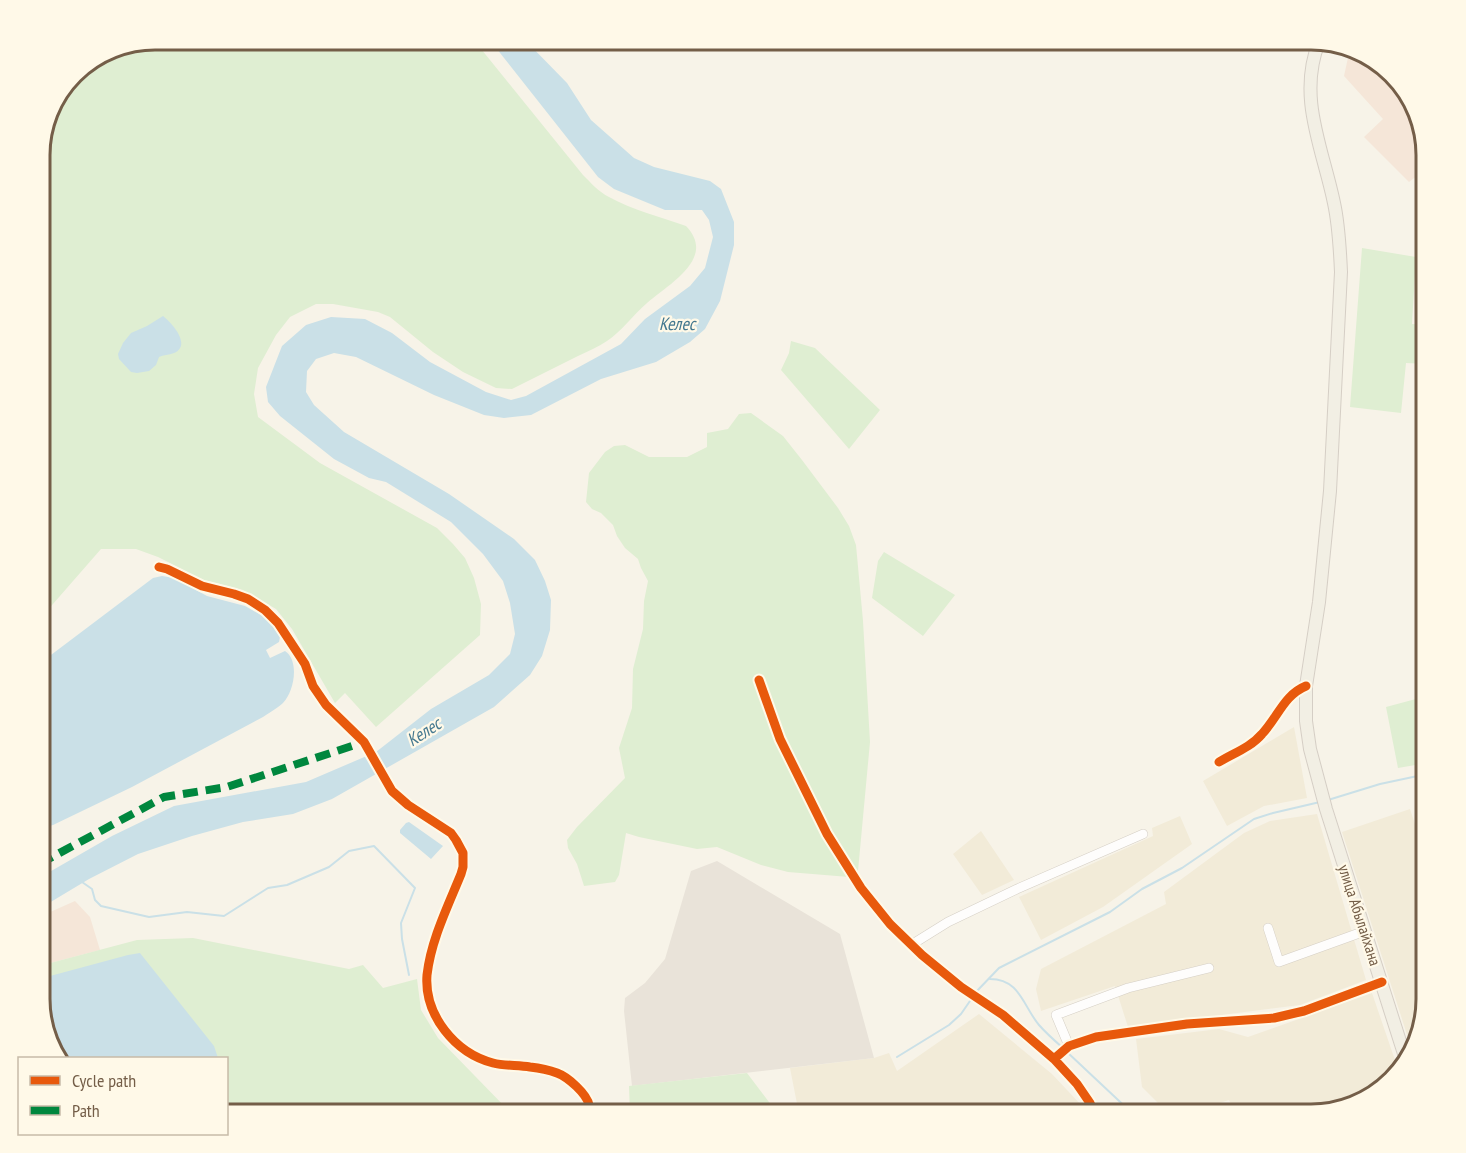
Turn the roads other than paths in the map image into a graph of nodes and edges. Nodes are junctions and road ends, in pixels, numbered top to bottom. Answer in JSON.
{"nodes":[{"id":1,"x":1317,"y":50,"type":"edge"},
{"id":2,"x":159,"y":567,"type":"dead end"},
{"id":3,"x":759,"y":680,"type":"dead end"},
{"id":4,"x":1306,"y":686,"type":"junction"},
{"id":5,"x":1219,"y":762,"type":"dead end"},
{"id":6,"x":1143,"y":834,"type":"dead end"},
{"id":7,"x":1268,"y":928,"type":"dead end"},
{"id":8,"x":1365,"y":931,"type":"junction"},
{"id":9,"x":911,"y":945,"type":"junction"},
{"id":10,"x":1209,"y":968,"type":"dead end"},
{"id":11,"x":1382,"y":982,"type":"junction"},
{"id":12,"x":1069,"y":1046,"type":"junction"},
{"id":13,"x":1403,"y":1050,"type":"edge"},
{"id":14,"x":1054,"y":1059,"type":"junction"},
{"id":15,"x":589,"y":1104,"type":"edge"},
{"id":16,"x":1090,"y":1104,"type":"edge"}],
"edges":[{"from":1,"to":4,"type":"main road","name":"улица Абылайхана"},
{"from":2,"to":15,"type":"street"},
{"from":3,"to":9,"type":"street"},
{"from":4,"to":5,"type":"street"},
{"from":4,"to":8,"type":"main road","name":"улица Абылайхана"},
{"from":6,"to":9,"type":"street"},
{"from":7,"to":8,"type":"street"},
{"from":8,"to":11,"type":"main road","name":"улица Абылайхана"},
{"from":9,"to":14,"type":"street"},
{"from":10,"to":12,"type":"street"},
{"from":11,"to":12,"type":"street"},
{"from":11,"to":13,"type":"main road","name":"улица Абылайхана"},
{"from":12,"to":14,"type":"street"},
{"from":14,"to":16,"type":"street"}]}
